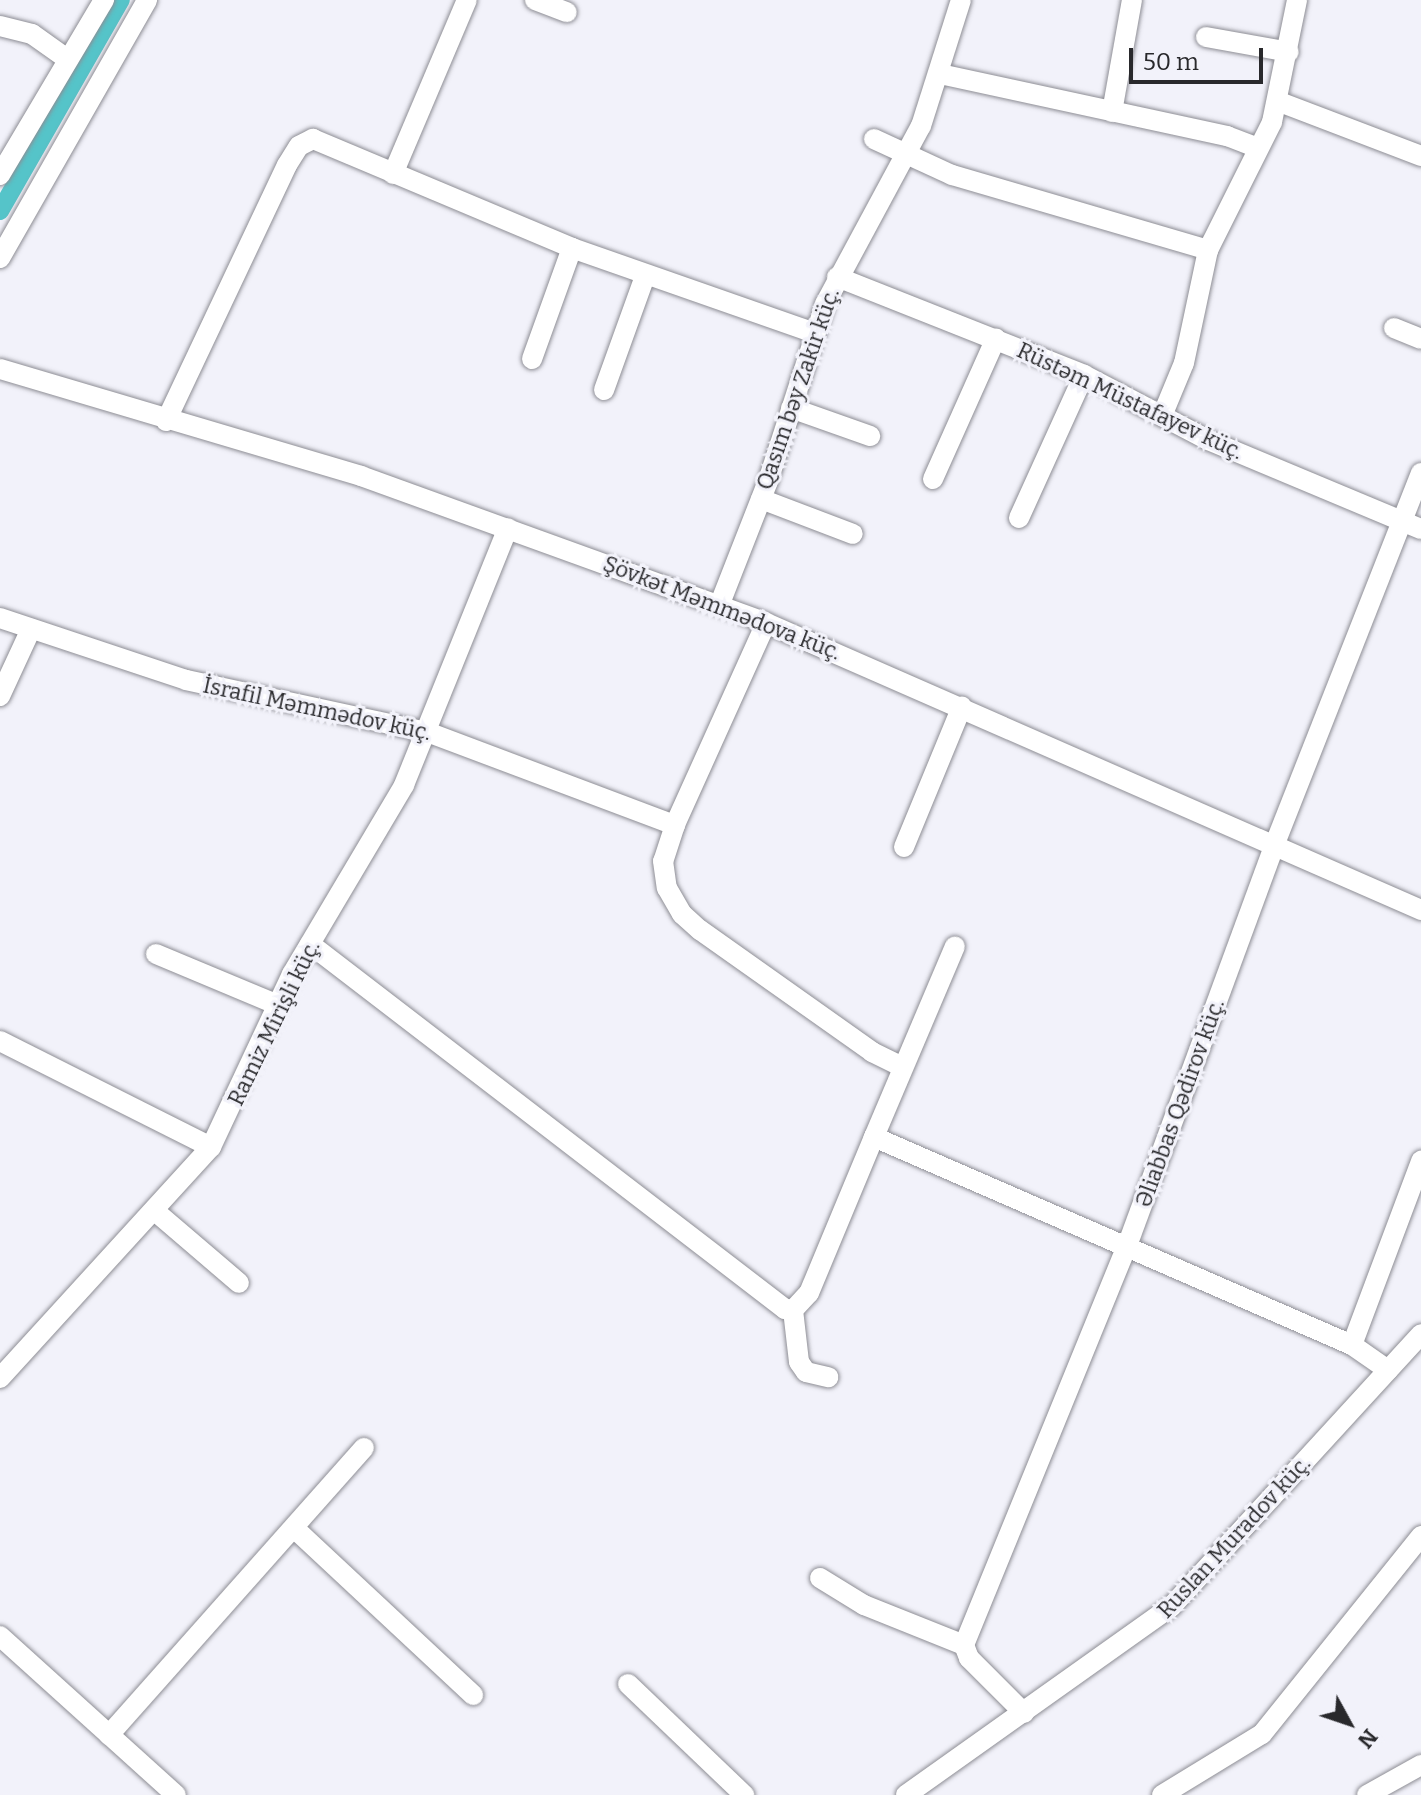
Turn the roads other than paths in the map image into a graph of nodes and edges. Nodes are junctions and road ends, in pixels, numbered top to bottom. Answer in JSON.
{"nodes":[{"id":1,"x":104,"y":0,"type":"edge"},
{"id":2,"x":147,"y":0,"type":"edge"},
{"id":3,"x":467,"y":0,"type":"edge"},
{"id":4,"x":535,"y":0,"type":"edge"},
{"id":5,"x":961,"y":0,"type":"edge"},
{"id":6,"x":1132,"y":0,"type":"edge"},
{"id":7,"x":1297,"y":0,"type":"edge"},
{"id":8,"x":567,"y":12,"type":"dead end"},
{"id":9,"x":0,"y":26,"type":"edge"},
{"id":10,"x":1206,"y":37,"type":"dead end"},
{"id":11,"x":1289,"y":52,"type":"junction"},
{"id":12,"x":67,"y":59,"type":"junction"},
{"id":13,"x":940,"y":74,"type":"junction"},
{"id":14,"x":1277,"y":101,"type":"junction"},
{"id":15,"x":1112,"y":112,"type":"junction"},
{"id":16,"x":874,"y":139,"type":"dead end"},
{"id":17,"x":1258,"y":148,"type":"junction"},
{"id":18,"x":907,"y":155,"type":"junction"},
{"id":19,"x":1421,"y":156,"type":"edge"},
{"id":20,"x":393,"y":174,"type":"junction"},
{"id":21,"x":0,"y":175,"type":"edge"},
{"id":22,"x":572,"y":248,"type":"junction"},
{"id":23,"x":1208,"y":250,"type":"junction"},
{"id":24,"x":0,"y":258,"type":"edge"},
{"id":25,"x":645,"y":276,"type":"junction"},
{"id":26,"x":837,"y":277,"type":"junction"},
{"id":27,"x":1394,"y":328,"type":"dead end"},
{"id":28,"x":815,"y":333,"type":"junction"},
{"id":29,"x":996,"y":338,"type":"junction"},
{"id":30,"x":1421,"y":339,"type":"edge"},
{"id":31,"x":532,"y":359,"type":"dead end"},
{"id":32,"x":0,"y":369,"type":"edge"},
{"id":33,"x":1084,"y":375,"type":"junction"},
{"id":34,"x":604,"y":390,"type":"dead end"},
{"id":35,"x":791,"y":408,"type":"junction"},
{"id":36,"x":1162,"y":416,"type":"junction"},
{"id":37,"x":166,"y":421,"type":"junction"},
{"id":38,"x":870,"y":436,"type":"dead end"},
{"id":39,"x":1421,"y":473,"type":"edge"},
{"id":40,"x":933,"y":479,"type":"dead end"},
{"id":41,"x":761,"y":499,"type":"junction"},
{"id":42,"x":1019,"y":518,"type":"dead end"},
{"id":43,"x":1412,"y":525,"type":"edge"},
{"id":44,"x":508,"y":528,"type":"junction"},
{"id":45,"x":853,"y":534,"type":"dead end"},
{"id":46,"x":719,"y":606,"type":"junction"},
{"id":47,"x":0,"y":618,"type":"edge"},
{"id":48,"x":766,"y":623,"type":"junction"},
{"id":49,"x":31,"y":629,"type":"junction"},
{"id":50,"x":0,"y":696,"type":"edge"},
{"id":51,"x":962,"y":706,"type":"junction"},
{"id":52,"x":427,"y":732,"type":"junction"},
{"id":53,"x":675,"y":825,"type":"junction"},
{"id":54,"x":1274,"y":846,"type":"junction"},
{"id":55,"x":904,"y":847,"type":"dead end"},
{"id":56,"x":1421,"y":910,"type":"edge"},
{"id":57,"x":310,"y":944,"type":"junction"},
{"id":58,"x":955,"y":946,"type":"dead end"},
{"id":59,"x":156,"y":954,"type":"dead end"},
{"id":60,"x":278,"y":1005,"type":"junction"},
{"id":61,"x":0,"y":1041,"type":"edge"},
{"id":62,"x":903,"y":1067,"type":"junction"},
{"id":63,"x":874,"y":1137,"type":"junction"},
{"id":64,"x":211,"y":1147,"type":"junction"},
{"id":65,"x":1421,"y":1161,"type":"edge"},
{"id":66,"x":156,"y":1212,"type":"junction"},
{"id":67,"x":1127,"y":1246,"type":"junction"},
{"id":68,"x":239,"y":1283,"type":"dead end"},
{"id":69,"x":793,"y":1310,"type":"junction"},
{"id":70,"x":1421,"y":1334,"type":"edge"},
{"id":71,"x":1352,"y":1345,"type":"junction"},
{"id":72,"x":1388,"y":1370,"type":"junction"},
{"id":73,"x":828,"y":1377,"type":"dead end"},
{"id":74,"x":0,"y":1378,"type":"edge"},
{"id":75,"x":364,"y":1448,"type":"dead end"},
{"id":76,"x":294,"y":1528,"type":"junction"},
{"id":77,"x":1421,"y":1536,"type":"edge"},
{"id":78,"x":820,"y":1578,"type":"dead end"},
{"id":79,"x":0,"y":1636,"type":"edge"},
{"id":80,"x":964,"y":1645,"type":"junction"},
{"id":81,"x":628,"y":1684,"type":"dead end"},
{"id":82,"x":473,"y":1695,"type":"dead end"},
{"id":83,"x":1024,"y":1713,"type":"junction"},
{"id":84,"x":109,"y":1735,"type":"junction"},
{"id":85,"x":1421,"y":1765,"type":"edge"},
{"id":86,"x":176,"y":1795,"type":"edge"},
{"id":87,"x":744,"y":1795,"type":"edge"},
{"id":88,"x":906,"y":1795,"type":"edge"},
{"id":89,"x":1162,"y":1795,"type":"edge"},
{"id":90,"x":1367,"y":1795,"type":"edge"}],
"edges":[{"from":1,"to":12,"type":"street"},
{"from":2,"to":24,"type":"street"},
{"from":3,"to":20,"type":"street"},
{"from":4,"to":8,"type":"street"},
{"from":5,"to":13,"type":"street","name":"Qasım bəy Zakir küç."},
{"from":6,"to":15,"type":"street"},
{"from":7,"to":11,"type":"street"},
{"from":9,"to":12,"type":"street"},
{"from":10,"to":11,"type":"street"},
{"from":11,"to":14,"type":"street"},
{"from":12,"to":21,"type":"street"},
{"from":13,"to":15,"type":"street"},
{"from":13,"to":18,"type":"street","name":"Qasım bəy Zakir küç."},
{"from":14,"to":17,"type":"street"},
{"from":14,"to":19,"type":"street"},
{"from":15,"to":17,"type":"street"},
{"from":16,"to":18,"type":"street"},
{"from":17,"to":23,"type":"street"},
{"from":18,"to":23,"type":"street"},
{"from":18,"to":26,"type":"street","name":"Qasım bəy Zakir küç."},
{"from":20,"to":22,"type":"street"},
{"from":20,"to":37,"type":"street"},
{"from":22,"to":25,"type":"street"},
{"from":22,"to":31,"type":"street"},
{"from":23,"to":36,"type":"street"},
{"from":25,"to":28,"type":"street"},
{"from":25,"to":34,"type":"street"},
{"from":26,"to":28,"type":"street","name":"Qasım bəy Zakir küç."},
{"from":26,"to":29,"type":"street","name":"Rüstəm Müstafayev küç."},
{"from":27,"to":30,"type":"street"},
{"from":28,"to":35,"type":"street","name":"Qasım bəy Zakir küç."},
{"from":29,"to":33,"type":"street","name":"Rüstəm Müstafayev küç."},
{"from":29,"to":40,"type":"street"},
{"from":32,"to":37,"type":"street","name":"Şövkət Məmmədova küç."},
{"from":33,"to":36,"type":"street","name":"Rüstəm Müstafayev küç."},
{"from":33,"to":42,"type":"street"},
{"from":35,"to":38,"type":"street"},
{"from":35,"to":41,"type":"street","name":"Qasım bəy Zakir küç."},
{"from":36,"to":43,"type":"street","name":"Rüstəm Müstafayev küç."},
{"from":37,"to":44,"type":"street","name":"Şövkət Məmmədova küç."},
{"from":39,"to":43,"type":"street","name":"Əliabbas Qədirov küç."},
{"from":41,"to":45,"type":"street"},
{"from":41,"to":46,"type":"street","name":"Qasım bəy Zakir küç."},
{"from":43,"to":54,"type":"street","name":"Əliabbas Qədirov küç."},
{"from":44,"to":46,"type":"street","name":"Şövkət Məmmədova küç."},
{"from":44,"to":52,"type":"street","name":"Ramiz Mirişli küç."},
{"from":46,"to":48,"type":"street","name":"Şövkət Məmmədova küç."},
{"from":47,"to":49,"type":"street","name":"İsrafil Məmmədov küç."},
{"from":48,"to":51,"type":"street","name":"Şövkət Məmmədova küç."},
{"from":48,"to":53,"type":"street"},
{"from":49,"to":50,"type":"street"},
{"from":49,"to":52,"type":"street","name":"İsrafil Məmmədov küç."},
{"from":51,"to":54,"type":"street","name":"Şövkət Məmmədova küç."},
{"from":51,"to":55,"type":"street"},
{"from":52,"to":53,"type":"street","name":"İsrafil Məmmədov küç."},
{"from":52,"to":57,"type":"street","name":"Ramiz Mirişli küç."},
{"from":53,"to":62,"type":"street"},
{"from":54,"to":56,"type":"street","name":"Şövkət Məmmədova küç."},
{"from":54,"to":67,"type":"street","name":"Əliabbas Qədirov küç."},
{"from":57,"to":60,"type":"street","name":"Ramiz Mirişli küç."},
{"from":57,"to":69,"type":"street"},
{"from":58,"to":62,"type":"street"},
{"from":59,"to":60,"type":"street"},
{"from":60,"to":64,"type":"street","name":"Ramiz Mirişli küç."},
{"from":61,"to":64,"type":"street"},
{"from":62,"to":63,"type":"street"},
{"from":63,"to":67,"type":"street"},
{"from":63,"to":69,"type":"street"},
{"from":64,"to":66,"type":"street","name":"Ramiz Mirişli küç."},
{"from":65,"to":71,"type":"street"},
{"from":66,"to":68,"type":"street"},
{"from":66,"to":74,"type":"street","name":"Ramiz Mirişli küç."},
{"from":67,"to":71,"type":"street"},
{"from":67,"to":80,"type":"street","name":"Əliabbas Qədirov küç."},
{"from":69,"to":73,"type":"street"},
{"from":70,"to":72,"type":"street","name":"Ruslan Muradov küç."},
{"from":71,"to":72,"type":"street"},
{"from":72,"to":83,"type":"street","name":"Ruslan Muradov küç."},
{"from":75,"to":76,"type":"street"},
{"from":76,"to":82,"type":"street"},
{"from":76,"to":84,"type":"street"},
{"from":77,"to":89,"type":"street"},
{"from":78,"to":80,"type":"street"},
{"from":79,"to":84,"type":"street"},
{"from":80,"to":83,"type":"street"},
{"from":81,"to":87,"type":"street"},
{"from":83,"to":88,"type":"street","name":"Ruslan Muradov küç."},
{"from":84,"to":86,"type":"street"},
{"from":85,"to":90,"type":"street"}]}
